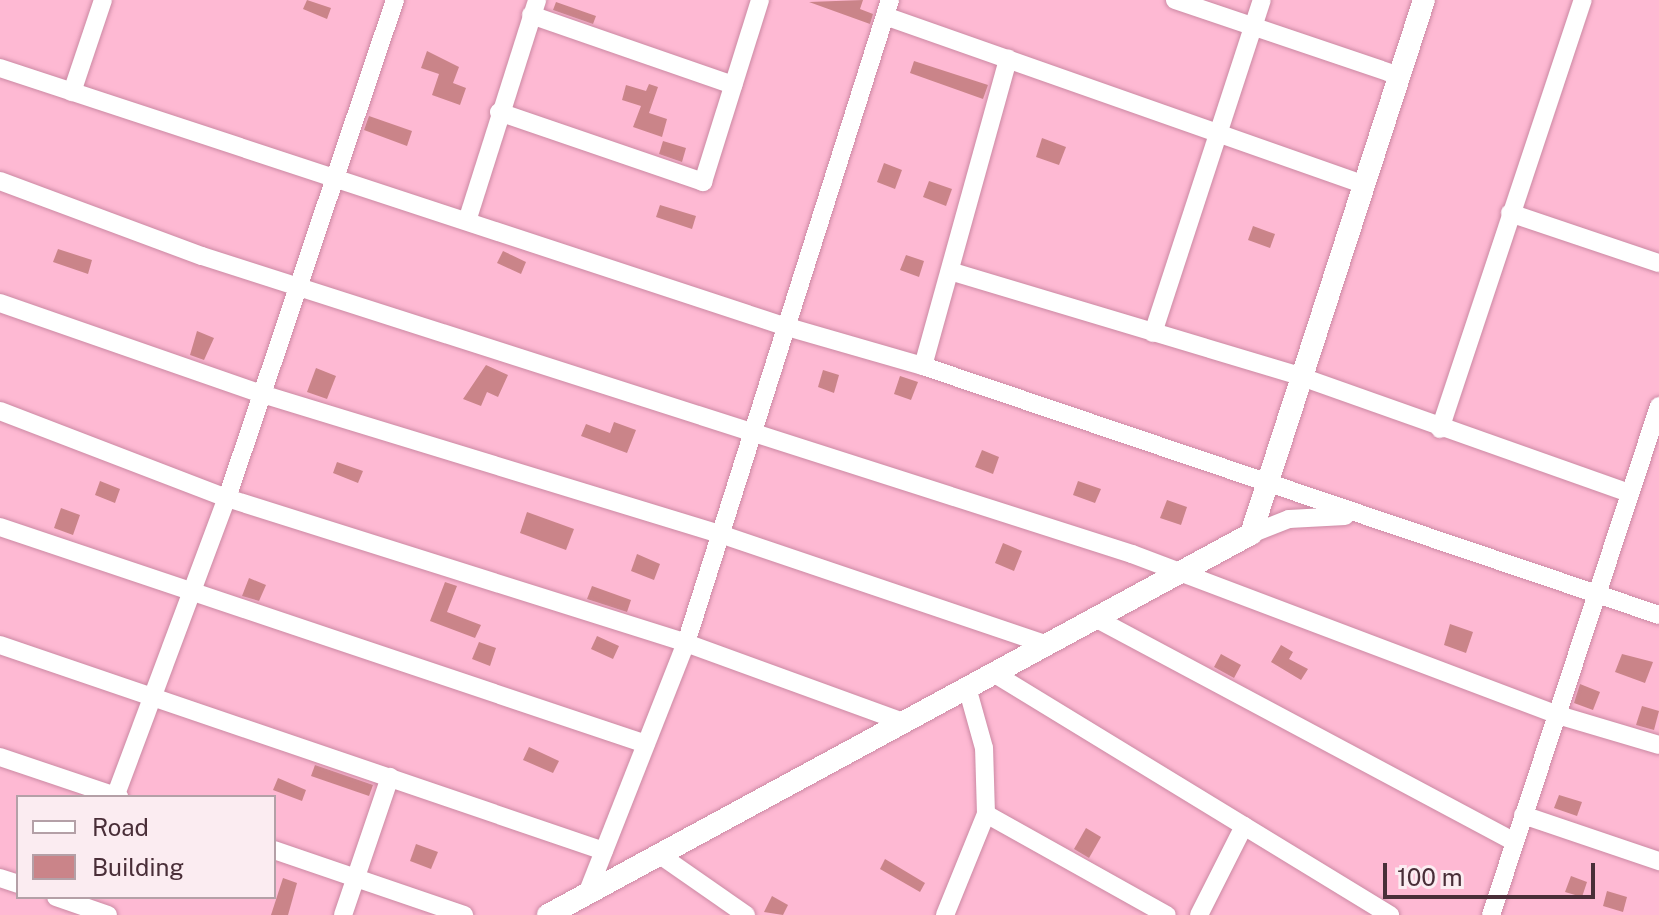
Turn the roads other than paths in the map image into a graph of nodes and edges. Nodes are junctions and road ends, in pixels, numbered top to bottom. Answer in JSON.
{"nodes":[{"id":1,"x":103,"y":0,"type":"edge"},
{"id":2,"x":395,"y":0,"type":"edge"},
{"id":3,"x":760,"y":0,"type":"edge"},
{"id":4,"x":1175,"y":0,"type":"edge"},
{"id":5,"x":1262,"y":0,"type":"edge"},
{"id":6,"x":1424,"y":0,"type":"edge"},
{"id":7,"x":1583,"y":0,"type":"edge"},
{"id":8,"x":534,"y":8,"type":"edge"},
{"id":9,"x":888,"y":8,"type":"edge"},
{"id":10,"x":1253,"y":26,"type":"junction"},
{"id":11,"x":1008,"y":59,"type":"junction"},
{"id":12,"x":0,"y":68,"type":"edge"},
{"id":13,"x":1399,"y":76,"type":"junction"},
{"id":14,"x":733,"y":85,"type":"junction"},
{"id":15,"x":72,"y":92,"type":"junction"},
{"id":16,"x":499,"y":112,"type":"junction"},
{"id":17,"x":1218,"y":134,"type":"junction"},
{"id":18,"x":333,"y":175,"type":"junction"},
{"id":19,"x":0,"y":181,"type":"edge"},
{"id":20,"x":1365,"y":185,"type":"junction"},
{"id":21,"x":1510,"y":213,"type":"junction"},
{"id":22,"x":468,"y":218,"type":"junction"},
{"id":23,"x":1659,"y":263,"type":"edge"},
{"id":24,"x":950,"y":271,"type":"junction"},
{"id":25,"x":299,"y":287,"type":"junction"},
{"id":26,"x":0,"y":303,"type":"edge"},
{"id":27,"x":784,"y":326,"type":"junction"},
{"id":28,"x":1153,"y":333,"type":"junction"},
{"id":29,"x":923,"y":366,"type":"junction"},
{"id":30,"x":1299,"y":376,"type":"junction"},
{"id":31,"x":262,"y":394,"type":"junction"},
{"id":32,"x":1659,"y":406,"type":"edge"},
{"id":33,"x":0,"y":411,"type":"edge"},
{"id":34,"x":754,"y":429,"type":"junction"},
{"id":35,"x":1440,"y":429,"type":"junction"},
{"id":36,"x":1265,"y":481,"type":"junction"},
{"id":37,"x":1630,"y":493,"type":"junction"},
{"id":38,"x":227,"y":498,"type":"junction"},
{"id":39,"x":1370,"y":517,"type":"junction"},
{"id":40,"x":0,"y":527,"type":"edge"},
{"id":41,"x":720,"y":534,"type":"junction"},
{"id":42,"x":1251,"y":534,"type":"junction"},
{"id":43,"x":1174,"y":575,"type":"junction"},
{"id":44,"x":188,"y":594,"type":"junction"},
{"id":45,"x":1597,"y":594,"type":"junction"},
{"id":46,"x":1659,"y":615,"type":"edge"},
{"id":47,"x":1097,"y":619,"type":"junction"},
{"id":48,"x":686,"y":643,"type":"junction"},
{"id":49,"x":1045,"y":644,"type":"junction"},
{"id":50,"x":0,"y":645,"type":"edge"},
{"id":51,"x":995,"y":674,"type":"junction"},
{"id":52,"x":967,"y":687,"type":"junction"},
{"id":53,"x":149,"y":695,"type":"junction"},
{"id":54,"x":1558,"y":715,"type":"junction"},
{"id":55,"x":903,"y":722,"type":"junction"},
{"id":56,"x":646,"y":744,"type":"junction"},
{"id":57,"x":1659,"y":745,"type":"edge"},
{"id":58,"x":0,"y":757,"type":"edge"},
{"id":59,"x":390,"y":777,"type":"junction"},
{"id":60,"x":110,"y":795,"type":"edge"},
{"id":61,"x":117,"y":795,"type":"edge"},
{"id":62,"x":986,"y":814,"type":"junction"},
{"id":63,"x":1523,"y":815,"type":"junction"},
{"id":64,"x":1244,"y":826,"type":"junction"},
{"id":65,"x":1514,"y":842,"type":"junction"},
{"id":66,"x":276,"y":851,"type":"edge"},
{"id":67,"x":604,"y":851,"type":"junction"},
{"id":68,"x":660,"y":855,"type":"junction"},
{"id":69,"x":1659,"y":861,"type":"edge"},
{"id":70,"x":356,"y":877,"type":"junction"},
{"id":71,"x":587,"y":894,"type":"junction"},
{"id":72,"x":80,"y":901,"type":"edge"},
{"id":73,"x":951,"y":912,"type":"edge"},
{"id":74,"x":108,"y":915,"type":"edge"},
{"id":75,"x":343,"y":915,"type":"edge"},
{"id":76,"x":464,"y":915,"type":"edge"},
{"id":77,"x":548,"y":915,"type":"edge"},
{"id":78,"x":746,"y":915,"type":"edge"},
{"id":79,"x":1167,"y":915,"type":"edge"},
{"id":80,"x":1199,"y":915,"type":"edge"},
{"id":81,"x":1390,"y":915,"type":"edge"},
{"id":82,"x":1491,"y":915,"type":"edge"}],
"edges":[{"from":1,"to":15,"type":"street"},
{"from":2,"to":18,"type":"street"},
{"from":3,"to":14,"type":"street"},
{"from":4,"to":10,"type":"street"},
{"from":5,"to":10,"type":"street"},
{"from":6,"to":13,"type":"street"},
{"from":7,"to":21,"type":"street"},
{"from":8,"to":14,"type":"street"},
{"from":8,"to":16,"type":"street"},
{"from":9,"to":11,"type":"street"},
{"from":9,"to":27,"type":"street"},
{"from":10,"to":13,"type":"street"},
{"from":10,"to":17,"type":"street"},
{"from":11,"to":17,"type":"street"},
{"from":11,"to":24,"type":"street"},
{"from":12,"to":15,"type":"street"},
{"from":13,"to":20,"type":"street"},
{"from":14,"to":16,"type":"street"},
{"from":15,"to":18,"type":"street"},
{"from":16,"to":22,"type":"street"},
{"from":17,"to":20,"type":"street"},
{"from":17,"to":28,"type":"street"},
{"from":18,"to":22,"type":"street"},
{"from":18,"to":25,"type":"street"},
{"from":19,"to":25,"type":"street"},
{"from":20,"to":30,"type":"street"},
{"from":21,"to":23,"type":"street"},
{"from":21,"to":35,"type":"street"},
{"from":22,"to":27,"type":"street"},
{"from":24,"to":28,"type":"street"},
{"from":24,"to":29,"type":"street"},
{"from":25,"to":31,"type":"street"},
{"from":25,"to":34,"type":"street"},
{"from":26,"to":31,"type":"street"},
{"from":27,"to":29,"type":"street"},
{"from":27,"to":34,"type":"street"},
{"from":28,"to":30,"type":"street"},
{"from":29,"to":36,"type":"street"},
{"from":30,"to":35,"type":"street"},
{"from":30,"to":36,"type":"street"},
{"from":31,"to":38,"type":"street"},
{"from":31,"to":41,"type":"street"},
{"from":32,"to":37,"type":"street"},
{"from":33,"to":38,"type":"street"},
{"from":34,"to":41,"type":"street"},
{"from":34,"to":43,"type":"street"},
{"from":35,"to":37,"type":"street"},
{"from":36,"to":39,"type":"street"},
{"from":36,"to":42,"type":"street"},
{"from":37,"to":45,"type":"street"},
{"from":38,"to":44,"type":"street"},
{"from":38,"to":48,"type":"street"},
{"from":39,"to":42,"type":"street"},
{"from":39,"to":45,"type":"street"},
{"from":40,"to":44,"type":"street"},
{"from":41,"to":48,"type":"street"},
{"from":41,"to":49,"type":"street"},
{"from":42,"to":43,"type":"street"},
{"from":43,"to":47,"type":"street"},
{"from":43,"to":54,"type":"street"},
{"from":44,"to":53,"type":"street"},
{"from":44,"to":56,"type":"street"},
{"from":45,"to":46,"type":"street"},
{"from":45,"to":54,"type":"street"},
{"from":47,"to":49,"type":"street"},
{"from":47,"to":65,"type":"street"},
{"from":48,"to":55,"type":"street"},
{"from":48,"to":56,"type":"street"},
{"from":49,"to":51,"type":"street"},
{"from":50,"to":53,"type":"street"},
{"from":51,"to":52,"type":"street"},
{"from":51,"to":64,"type":"street"},
{"from":52,"to":55,"type":"street"},
{"from":52,"to":62,"type":"street"},
{"from":53,"to":59,"type":"street"},
{"from":53,"to":61,"type":"street"},
{"from":54,"to":57,"type":"street"},
{"from":54,"to":63,"type":"street"},
{"from":55,"to":68,"type":"street"},
{"from":56,"to":67,"type":"street"},
{"from":58,"to":60,"type":"street"},
{"from":59,"to":67,"type":"street"},
{"from":59,"to":70,"type":"street"},
{"from":62,"to":73,"type":"street"},
{"from":62,"to":79,"type":"street"},
{"from":63,"to":65,"type":"street"},
{"from":63,"to":69,"type":"street"},
{"from":64,"to":80,"type":"street"},
{"from":64,"to":81,"type":"street"},
{"from":65,"to":82,"type":"street"},
{"from":66,"to":70,"type":"street"},
{"from":67,"to":71,"type":"street"},
{"from":68,"to":71,"type":"street"},
{"from":68,"to":78,"type":"street"},
{"from":70,"to":75,"type":"street"},
{"from":70,"to":76,"type":"street"},
{"from":71,"to":77,"type":"street"},
{"from":72,"to":74,"type":"street"}]}
